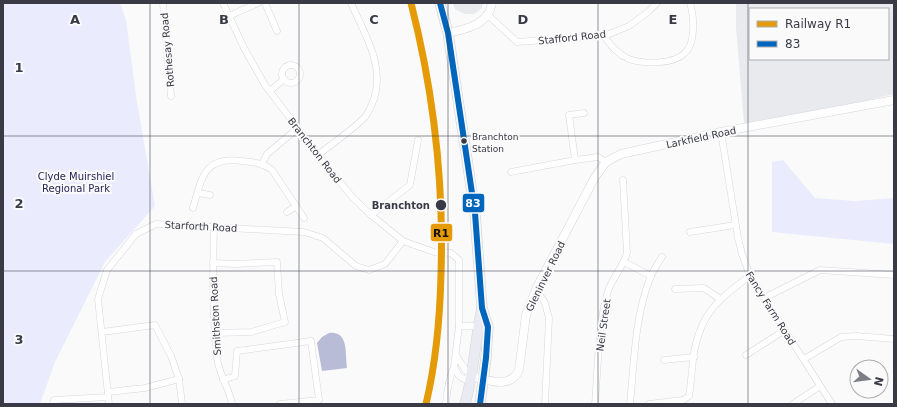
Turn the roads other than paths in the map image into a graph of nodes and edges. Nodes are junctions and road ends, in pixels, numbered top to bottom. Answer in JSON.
{"nodes":[{"id":1,"x":163,"y":3,"type":"edge"},
{"id":2,"x":223,"y":3,"type":"edge"},
{"id":3,"x":258,"y":3,"type":"edge"},
{"id":4,"x":265,"y":3,"type":"edge"},
{"id":5,"x":351,"y":3,"type":"edge"},
{"id":6,"x":440,"y":3,"type":"edge"},
{"id":7,"x":492,"y":3,"type":"edge"},
{"id":8,"x":657,"y":3,"type":"edge"},
{"id":9,"x":690,"y":3,"type":"edge"},
{"id":10,"x":488,"y":15,"type":"junction"},
{"id":11,"x":229,"y":16,"type":"junction"},
{"id":12,"x":277,"y":31,"type":"dead end"},
{"id":13,"x":448,"y":33,"type":"junction"},
{"id":14,"x":604,"y":36,"type":"junction"},
{"id":15,"x":284,"y":79,"type":"dead end"},
{"id":16,"x":270,"y":92,"type":"junction"},
{"id":17,"x":171,"y":96,"type":"dead end"},
{"id":18,"x":894,"y":100,"type":"edge"},
{"id":19,"x":584,"y":112,"type":"dead end"},
{"id":20,"x":298,"y":128,"type":"junction"},
{"id":21,"x":721,"y":132,"type":"junction"},
{"id":22,"x":418,"y":140,"type":"dead end"},
{"id":23,"x":318,"y":155,"type":"junction"},
{"id":24,"x":576,"y":160,"type":"junction"},
{"id":25,"x":606,"y":162,"type":"junction"},
{"id":26,"x":262,"y":164,"type":"junction"},
{"id":27,"x":511,"y":172,"type":"dead end"},
{"id":28,"x":623,"y":180,"type":"dead end"},
{"id":29,"x":198,"y":193,"type":"junction"},
{"id":30,"x":210,"y":195,"type":"dead end"},
{"id":31,"x":296,"y":206,"type":"junction"},
{"id":32,"x":193,"y":208,"type":"dead end"},
{"id":33,"x":287,"y":212,"type":"dead end"},
{"id":34,"x":371,"y":215,"type":"junction"},
{"id":35,"x":304,"y":218,"type":"dead end"},
{"id":36,"x":736,"y":225,"type":"junction"},
{"id":37,"x":214,"y":226,"type":"junction"},
{"id":38,"x":690,"y":232,"type":"dead end"},
{"id":39,"x":403,"y":241,"type":"junction"},
{"id":40,"x":662,"y":257,"type":"dead end"},
{"id":41,"x":624,"y":262,"type":"junction"},
{"id":42,"x":213,"y":263,"type":"junction"},
{"id":43,"x":894,"y":275,"type":"edge"},
{"id":44,"x":651,"y":276,"type":"junction"},
{"id":45,"x":750,"y":276,"type":"junction"},
{"id":46,"x":536,"y":289,"type":"junction"},
{"id":47,"x":675,"y":289,"type":"dead end"},
{"id":48,"x":764,"y":298,"type":"junction"},
{"id":49,"x":720,"y":299,"type":"junction"},
{"id":50,"x":482,"y":308,"type":"junction"},
{"id":51,"x":459,"y":326,"type":"junction"},
{"id":52,"x":478,"y":326,"type":"junction"},
{"id":53,"x":785,"y":330,"type":"junction"},
{"id":54,"x":102,"y":332,"type":"junction"},
{"id":55,"x":216,"y":333,"type":"junction"},
{"id":56,"x":894,"y":339,"type":"edge"},
{"id":57,"x":456,"y":355,"type":"junction"},
{"id":58,"x":746,"y":355,"type":"dead end"},
{"id":59,"x":694,"y":357,"type":"junction"},
{"id":60,"x":804,"y":359,"type":"junction"},
{"id":61,"x":664,"y":360,"type":"dead end"},
{"id":62,"x":454,"y":367,"type":"junction"},
{"id":63,"x":471,"y":376,"type":"junction"},
{"id":64,"x":179,"y":379,"type":"junction"},
{"id":65,"x":484,"y":379,"type":"junction"},
{"id":66,"x":223,"y":380,"type":"junction"},
{"id":67,"x":820,"y":386,"type":"junction"},
{"id":68,"x":108,"y":395,"type":"junction"},
{"id":69,"x":53,"y":404,"type":"edge"},
{"id":70,"x":109,"y":404,"type":"edge"},
{"id":71,"x":182,"y":404,"type":"edge"},
{"id":72,"x":232,"y":404,"type":"edge"},
{"id":73,"x":280,"y":404,"type":"edge"},
{"id":74,"x":446,"y":404,"type":"edge"},
{"id":75,"x":465,"y":404,"type":"edge"},
{"id":76,"x":480,"y":404,"type":"edge"},
{"id":77,"x":545,"y":404,"type":"edge"},
{"id":78,"x":594,"y":404,"type":"edge"},
{"id":79,"x":630,"y":404,"type":"edge"},
{"id":80,"x":649,"y":404,"type":"edge"},
{"id":81,"x":793,"y":404,"type":"edge"},
{"id":82,"x":832,"y":404,"type":"edge"}],
"edges":[{"from":1,"to":17,"type":"street","name":"Rothesay Road"},
{"from":2,"to":11,"type":"street","name":"Branchton Road"},
{"from":3,"to":11,"type":"street"},
{"from":4,"to":12,"type":"street"},
{"from":5,"to":23,"type":"street"},
{"from":6,"to":13,"type":"highway"},
{"from":7,"to":10,"type":"street"},
{"from":8,"to":14,"type":"street","name":"Stafford Road"},
{"from":9,"to":14,"type":"street"},
{"from":10,"to":13,"type":"street"},
{"from":10,"to":14,"type":"street","name":"Stafford Road"},
{"from":11,"to":16,"type":"street","name":"Branchton Road"},
{"from":13,"to":50,"type":"highway"},
{"from":15,"to":16,"type":"street"},
{"from":16,"to":20,"type":"street","name":"Branchton Road"},
{"from":18,"to":21,"type":"street","name":"Larkfield Road"},
{"from":19,"to":24,"type":"street"},
{"from":20,"to":23,"type":"street","name":"Branchton Road"},
{"from":20,"to":26,"type":"street"},
{"from":21,"to":25,"type":"street","name":"Larkfield Road"},
{"from":21,"to":36,"type":"street","name":"Fancy Farm Road"},
{"from":22,"to":34,"type":"street"},
{"from":23,"to":34,"type":"street","name":"Branchton Road"},
{"from":24,"to":25,"type":"street"},
{"from":24,"to":27,"type":"street"},
{"from":25,"to":46,"type":"street","name":"Gleninver Road"},
{"from":26,"to":29,"type":"street"},
{"from":26,"to":31,"type":"street"},
{"from":28,"to":41,"type":"street","name":"Neil Street"},
{"from":29,"to":30,"type":"street"},
{"from":29,"to":32,"type":"street"},
{"from":31,"to":33,"type":"street"},
{"from":31,"to":35,"type":"street"},
{"from":34,"to":39,"type":"street","name":"Branchton Road"},
{"from":36,"to":38,"type":"street"},
{"from":36,"to":45,"type":"street","name":"Fancy Farm Road"},
{"from":37,"to":39,"type":"street","name":"Starforth Road"},
{"from":37,"to":42,"type":"street","name":"Smithston Road"},
{"from":37,"to":54,"type":"street","name":"Starforth Road"},
{"from":39,"to":51,"type":"street","name":"Branchton Road"},
{"from":40,"to":44,"type":"street"},
{"from":41,"to":44,"type":"street"},
{"from":41,"to":78,"type":"street","name":"Neil Street"},
{"from":42,"to":55,"type":"street","name":"Smithston Road"},
{"from":42,"to":55,"type":"street"},
{"from":43,"to":48,"type":"street"},
{"from":44,"to":79,"type":"street"},
{"from":45,"to":48,"type":"street","name":"Fancy Farm Road"},
{"from":45,"to":49,"type":"street"},
{"from":46,"to":65,"type":"street","name":"Gleninver Road"},
{"from":46,"to":77,"type":"street"},
{"from":47,"to":49,"type":"street"},
{"from":48,"to":53,"type":"street","name":"Fancy Farm Road"},
{"from":49,"to":59,"type":"street"},
{"from":50,"to":52,"type":"highway"},
{"from":50,"to":65,"type":"highway"},
{"from":51,"to":52,"type":"street"},
{"from":51,"to":57,"type":"street"},
{"from":52,"to":63,"type":"highway"},
{"from":53,"to":58,"type":"street"},
{"from":53,"to":60,"type":"street","name":"Fancy Farm Road"},
{"from":54,"to":64,"type":"street"},
{"from":54,"to":68,"type":"street","name":"Starforth Road"},
{"from":55,"to":66,"type":"street","name":"Smithston Road"},
{"from":56,"to":60,"type":"street"},
{"from":57,"to":62,"type":"street"},
{"from":57,"to":63,"type":"street"},
{"from":59,"to":61,"type":"street"},
{"from":59,"to":80,"type":"street"},
{"from":60,"to":67,"type":"street","name":"Fancy Farm Road"},
{"from":62,"to":63,"type":"street"},
{"from":62,"to":74,"type":"street"},
{"from":63,"to":65,"type":"street","name":"Gleninver Road"},
{"from":63,"to":75,"type":"highway"},
{"from":64,"to":68,"type":"street"},
{"from":64,"to":71,"type":"street"},
{"from":65,"to":76,"type":"highway"},
{"from":66,"to":72,"type":"street","name":"Smithston Road"},
{"from":66,"to":73,"type":"street"},
{"from":67,"to":81,"type":"street"},
{"from":67,"to":82,"type":"street","name":"Fancy Farm Road"},
{"from":68,"to":69,"type":"street"},
{"from":68,"to":70,"type":"street","name":"Starforth Road"}]}
